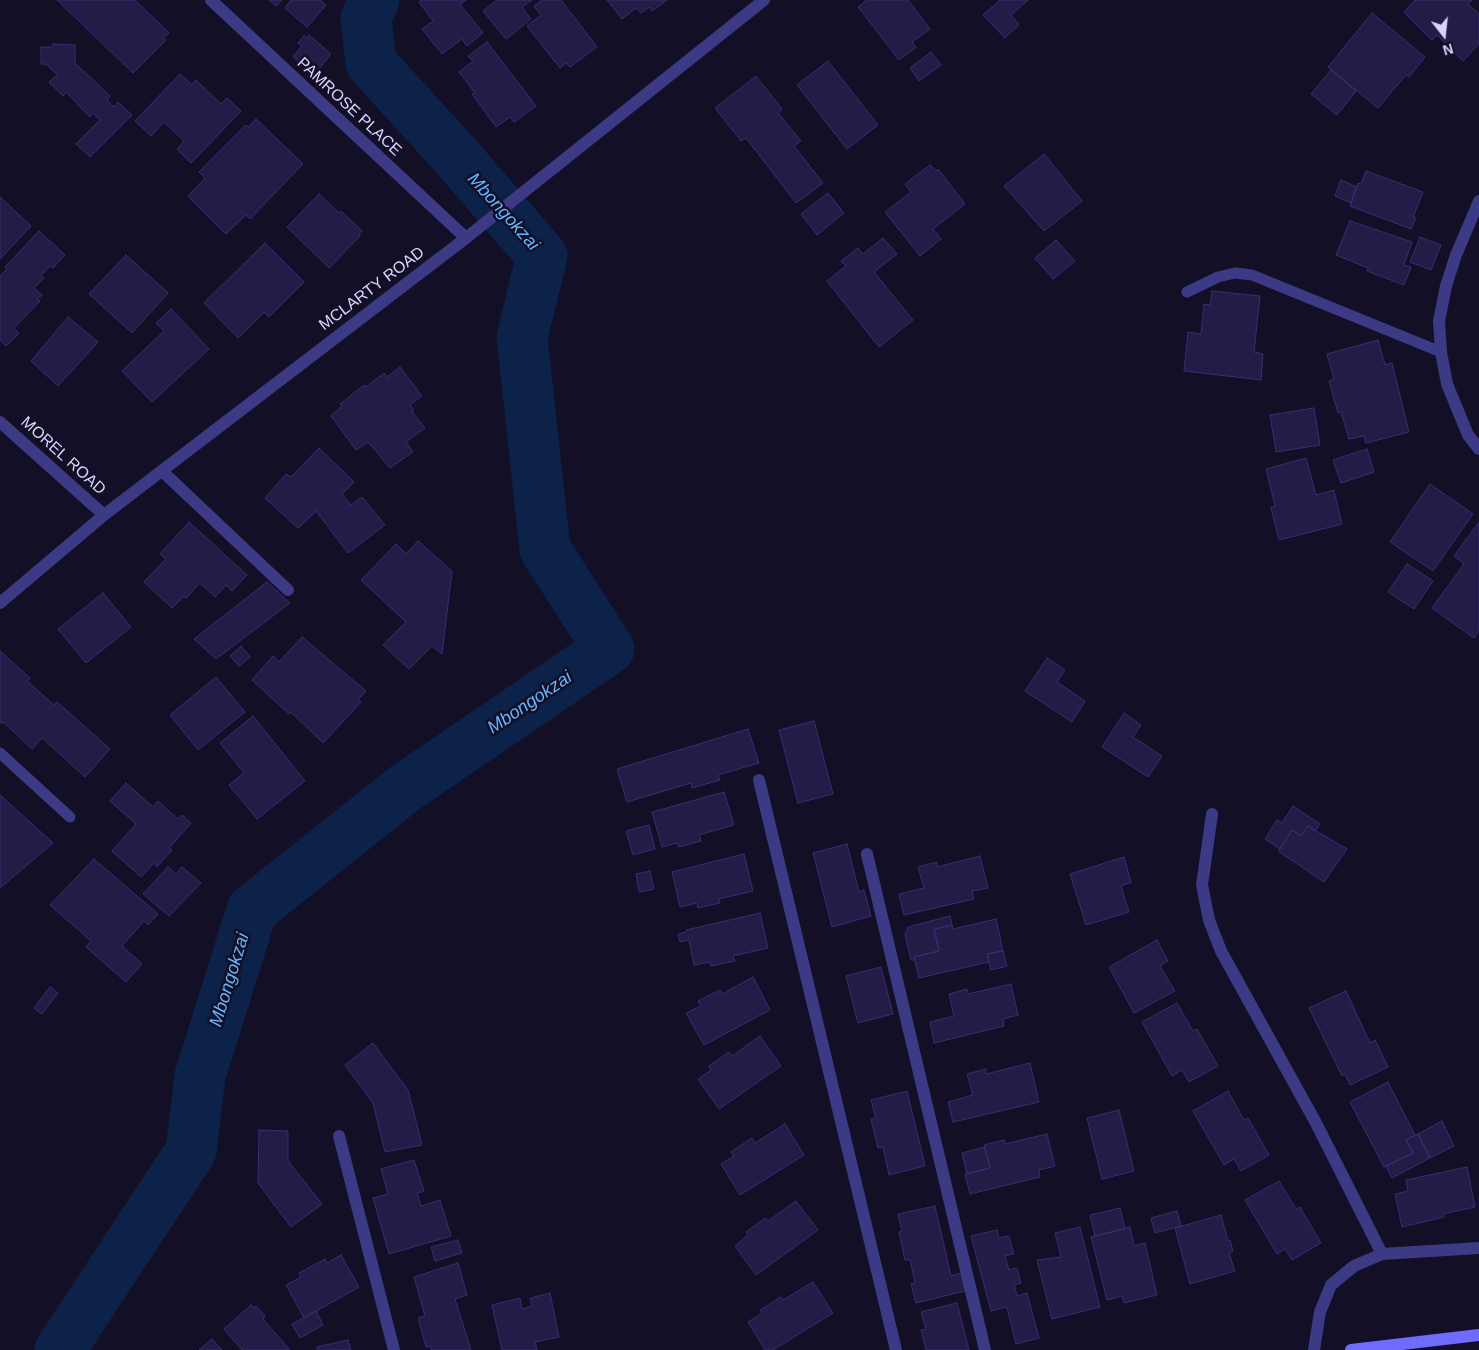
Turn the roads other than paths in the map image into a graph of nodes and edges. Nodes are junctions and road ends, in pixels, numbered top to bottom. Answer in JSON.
{"nodes":[{"id":1,"x":211,"y":0,"type":"edge"},
{"id":2,"x":764,"y":0,"type":"edge"},
{"id":3,"x":1479,"y":200,"type":"edge"},
{"id":4,"x":466,"y":238,"type":"junction"},
{"id":5,"x":1187,"y":292,"type":"dead end"},
{"id":6,"x":1441,"y":352,"type":"junction"},
{"id":7,"x":0,"y":422,"type":"edge"},
{"id":8,"x":1479,"y":449,"type":"edge"},
{"id":9,"x":162,"y":471,"type":"junction"},
{"id":10,"x":104,"y":515,"type":"junction"},
{"id":11,"x":288,"y":590,"type":"dead end"},
{"id":12,"x":0,"y":603,"type":"edge"},
{"id":13,"x":0,"y":754,"type":"edge"},
{"id":14,"x":759,"y":780,"type":"dead end"},
{"id":15,"x":1212,"y":814,"type":"dead end"},
{"id":16,"x":70,"y":816,"type":"dead end"},
{"id":17,"x":867,"y":854,"type":"dead end"},
{"id":18,"x":339,"y":1136,"type":"dead end"},
{"id":19,"x":1479,"y":1248,"type":"edge"},
{"id":20,"x":1382,"y":1254,"type":"junction"},
{"id":21,"x":1479,"y":1335,"type":"edge"},
{"id":22,"x":394,"y":1350,"type":"edge"},
{"id":23,"x":896,"y":1350,"type":"edge"},
{"id":24,"x":985,"y":1350,"type":"edge"},
{"id":25,"x":1314,"y":1350,"type":"edge"},
{"id":26,"x":1350,"y":1350,"type":"edge"}],
"edges":[{"from":1,"to":4,"type":"street","name":"PAMROSE PLACE"},
{"from":2,"to":4,"type":"street","name":"MCLARTY ROAD"},
{"from":3,"to":6,"type":"street"},
{"from":4,"to":9,"type":"street","name":"MCLARTY ROAD"},
{"from":5,"to":6,"type":"lane"},
{"from":6,"to":8,"type":"street"},
{"from":7,"to":10,"type":"street","name":"MOREL ROAD"},
{"from":9,"to":10,"type":"street","name":"MCLARTY ROAD"},
{"from":9,"to":11,"type":"street"},
{"from":10,"to":12,"type":"street","name":"MCLARTY ROAD"},
{"from":13,"to":16,"type":"lane"},
{"from":14,"to":23,"type":"street"},
{"from":15,"to":20,"type":"street"},
{"from":17,"to":24,"type":"street"},
{"from":18,"to":22,"type":"street"},
{"from":19,"to":20,"type":"street"},
{"from":20,"to":25,"type":"street"},
{"from":21,"to":26,"type":"main road"}]}
